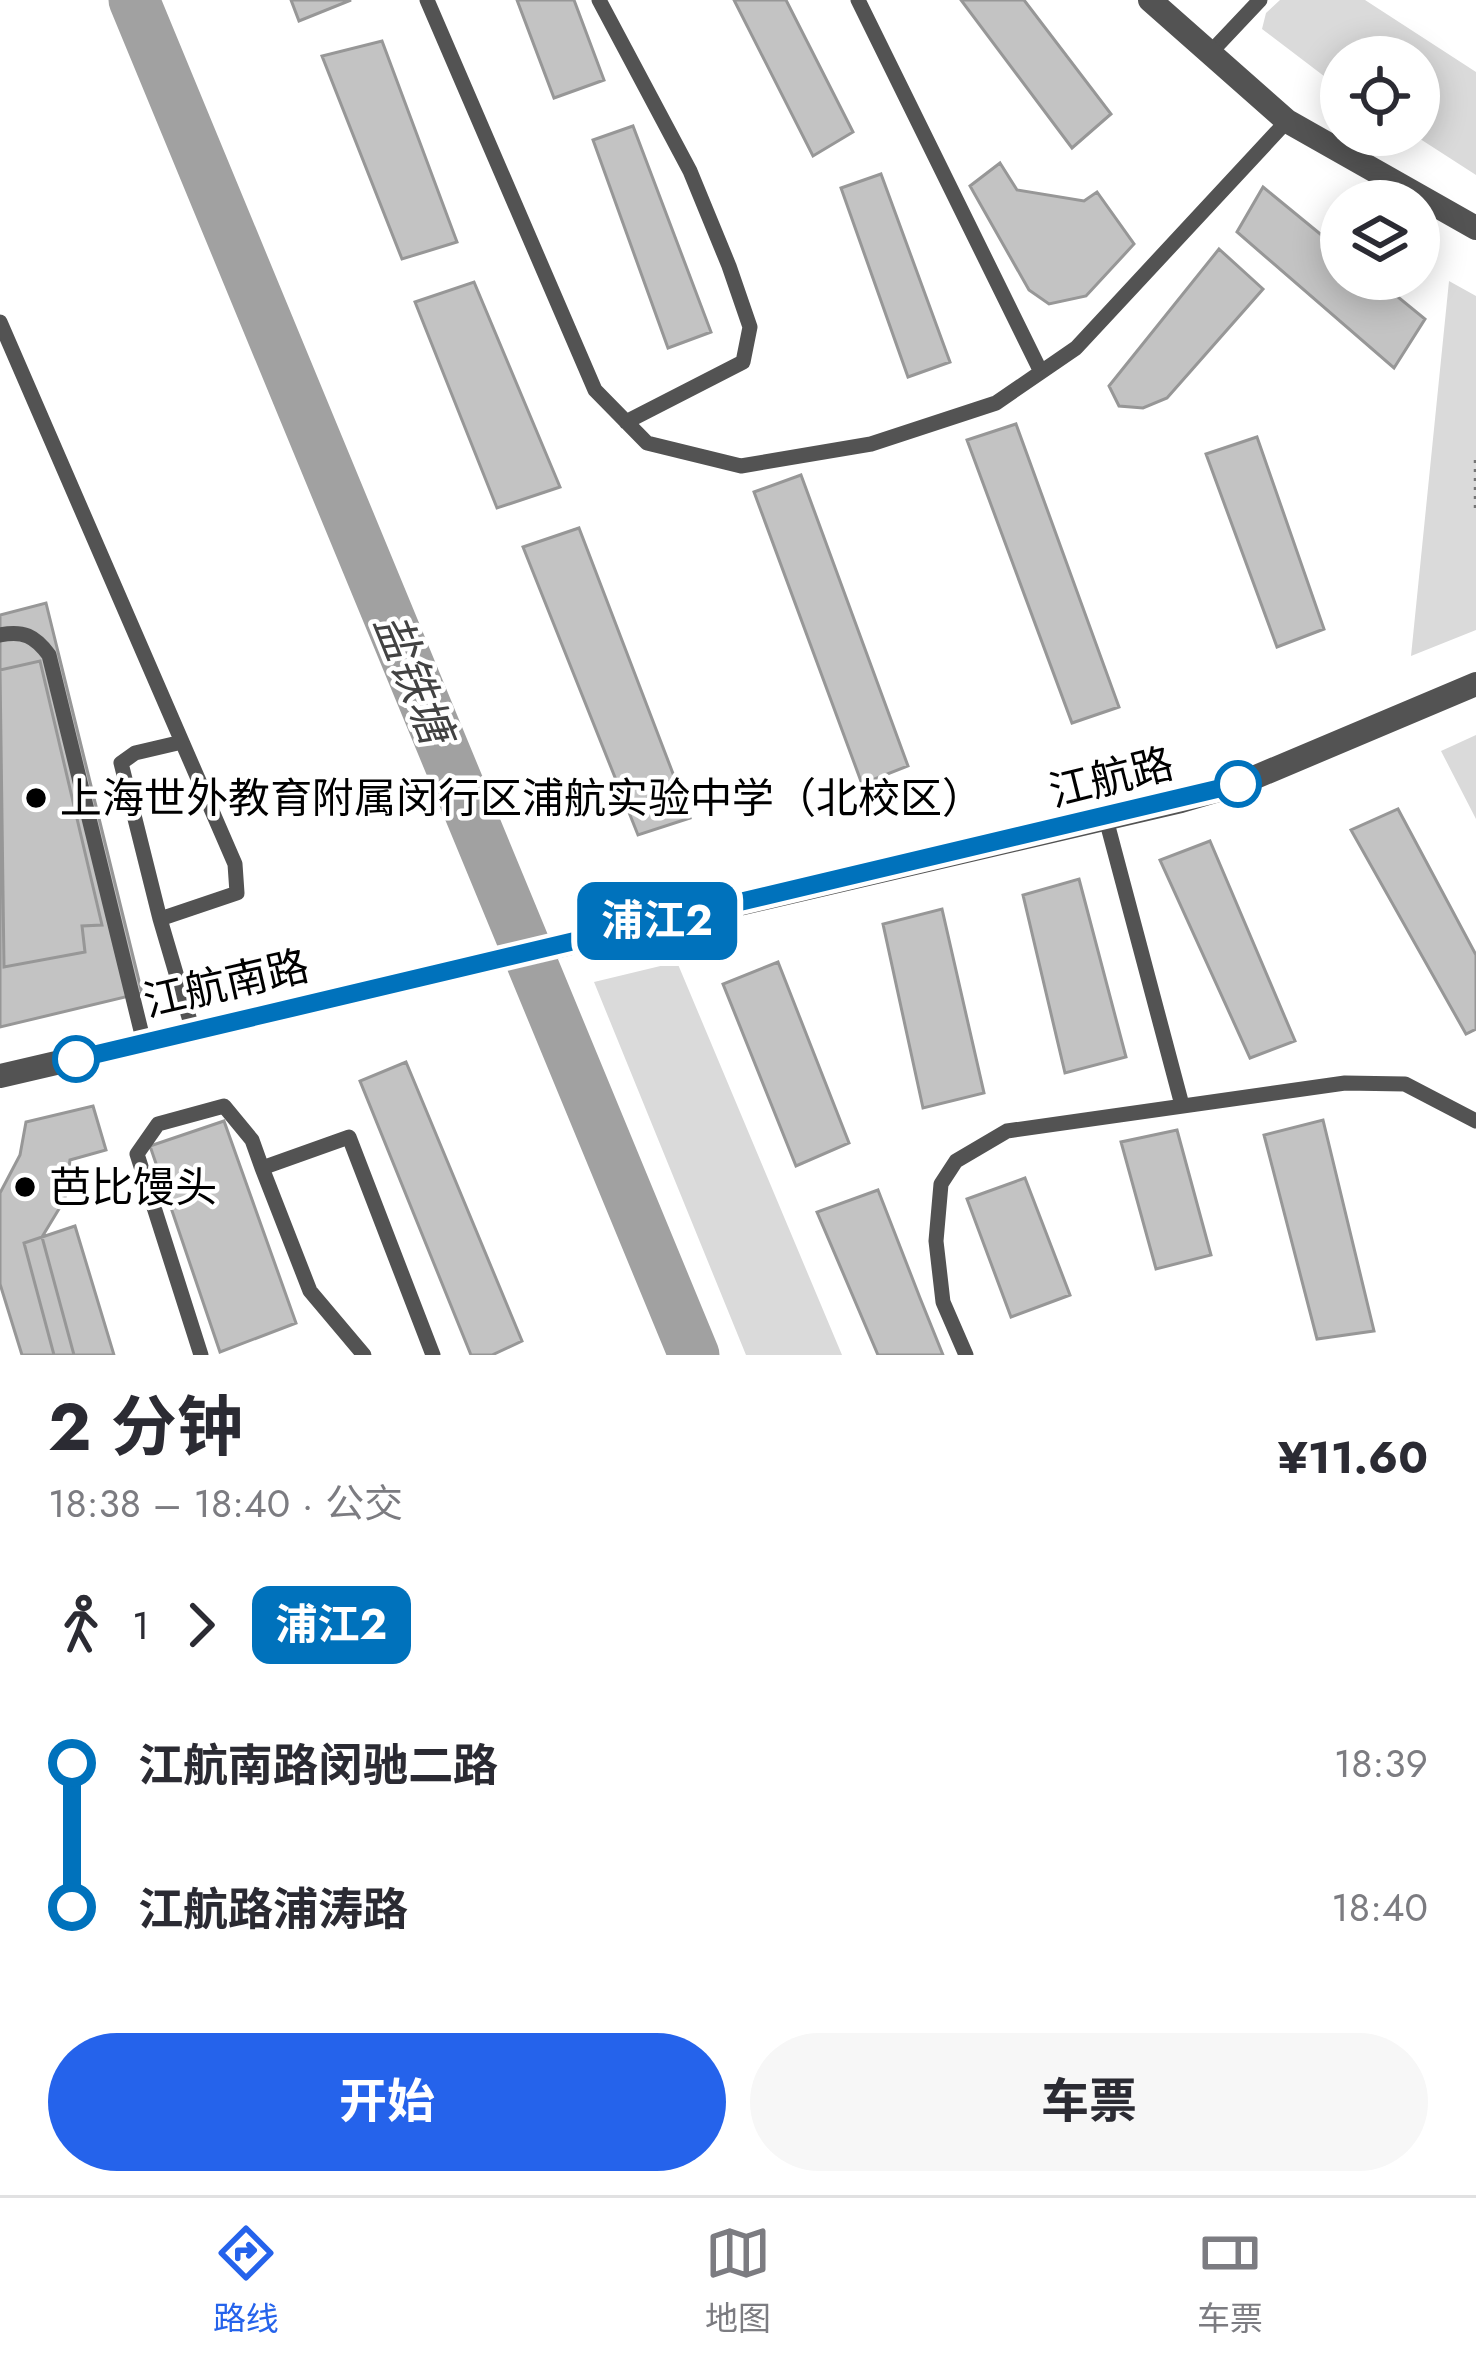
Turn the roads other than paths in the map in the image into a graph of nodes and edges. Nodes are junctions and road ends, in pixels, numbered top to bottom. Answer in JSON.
{"nodes":[{"id":1,"x":427,"y":0,"type":"edge"},
{"id":2,"x":599,"y":0,"type":"edge"},
{"id":3,"x":858,"y":0,"type":"edge"},
{"id":4,"x":1150,"y":0,"type":"edge"},
{"id":5,"x":1260,"y":0,"type":"edge"},
{"id":6,"x":1210,"y":53,"type":"junction"},
{"id":7,"x":1287,"y":121,"type":"junction"},
{"id":8,"x":1476,"y":228,"type":"edge"},
{"id":9,"x":0,"y":322,"type":"edge"},
{"id":10,"x":1041,"y":372,"type":"junction"},
{"id":11,"x":626,"y":422,"type":"junction"},
{"id":12,"x":0,"y":635,"type":"edge"},
{"id":13,"x":1476,"y":684,"type":"edge"},
{"id":14,"x":182,"y":742,"type":"junction"},
{"id":15,"x":1106,"y":819,"type":"junction"},
{"id":16,"x":160,"y":919,"type":"junction"},
{"id":17,"x":470,"y":964,"type":"joint"},
{"id":18,"x":193,"y":1031,"type":"junction"},
{"id":19,"x":144,"y":1043,"type":"junction"},
{"id":20,"x":0,"y":1076,"type":"edge"},
{"id":21,"x":1182,"y":1106,"type":"junction"},
{"id":22,"x":1476,"y":1121,"type":"edge"},
{"id":23,"x":262,"y":1168,"type":"junction"},
{"id":24,"x":202,"y":1355,"type":"edge"},
{"id":25,"x":364,"y":1355,"type":"edge"},
{"id":26,"x":433,"y":1355,"type":"edge"},
{"id":27,"x":966,"y":1355,"type":"edge"}],
"edges":[{"from":1,"to":11,"type":"lane"},
{"from":2,"to":11,"type":"lane"},
{"from":3,"to":10,"type":"lane"},
{"from":4,"to":6,"type":"street"},
{"from":5,"to":6,"type":"lane"},
{"from":6,"to":7,"type":"street"},
{"from":7,"to":8,"type":"street"},
{"from":7,"to":10,"type":"lane"},
{"from":9,"to":14,"type":"lane"},
{"from":10,"to":11,"type":"lane"},
{"from":12,"to":19,"type":"lane"},
{"from":13,"to":15,"type":"street","name":"江航路"},
{"from":14,"to":16,"type":"lane"},
{"from":14,"to":16,"type":"lane"},
{"from":15,"to":17,"type":"street","name":"江航路"},
{"from":15,"to":21,"type":"lane"},
{"from":16,"to":18,"type":"lane"},
{"from":17,"to":18,"type":"street","name":"江航南路"},
{"from":18,"to":19,"type":"street","name":"江航南路"},
{"from":19,"to":20,"type":"street","name":"江航南路"},
{"from":21,"to":22,"type":"lane"},
{"from":21,"to":27,"type":"lane"},
{"from":23,"to":24,"type":"lane"},
{"from":23,"to":25,"type":"lane"},
{"from":23,"to":26,"type":"lane"}]}
